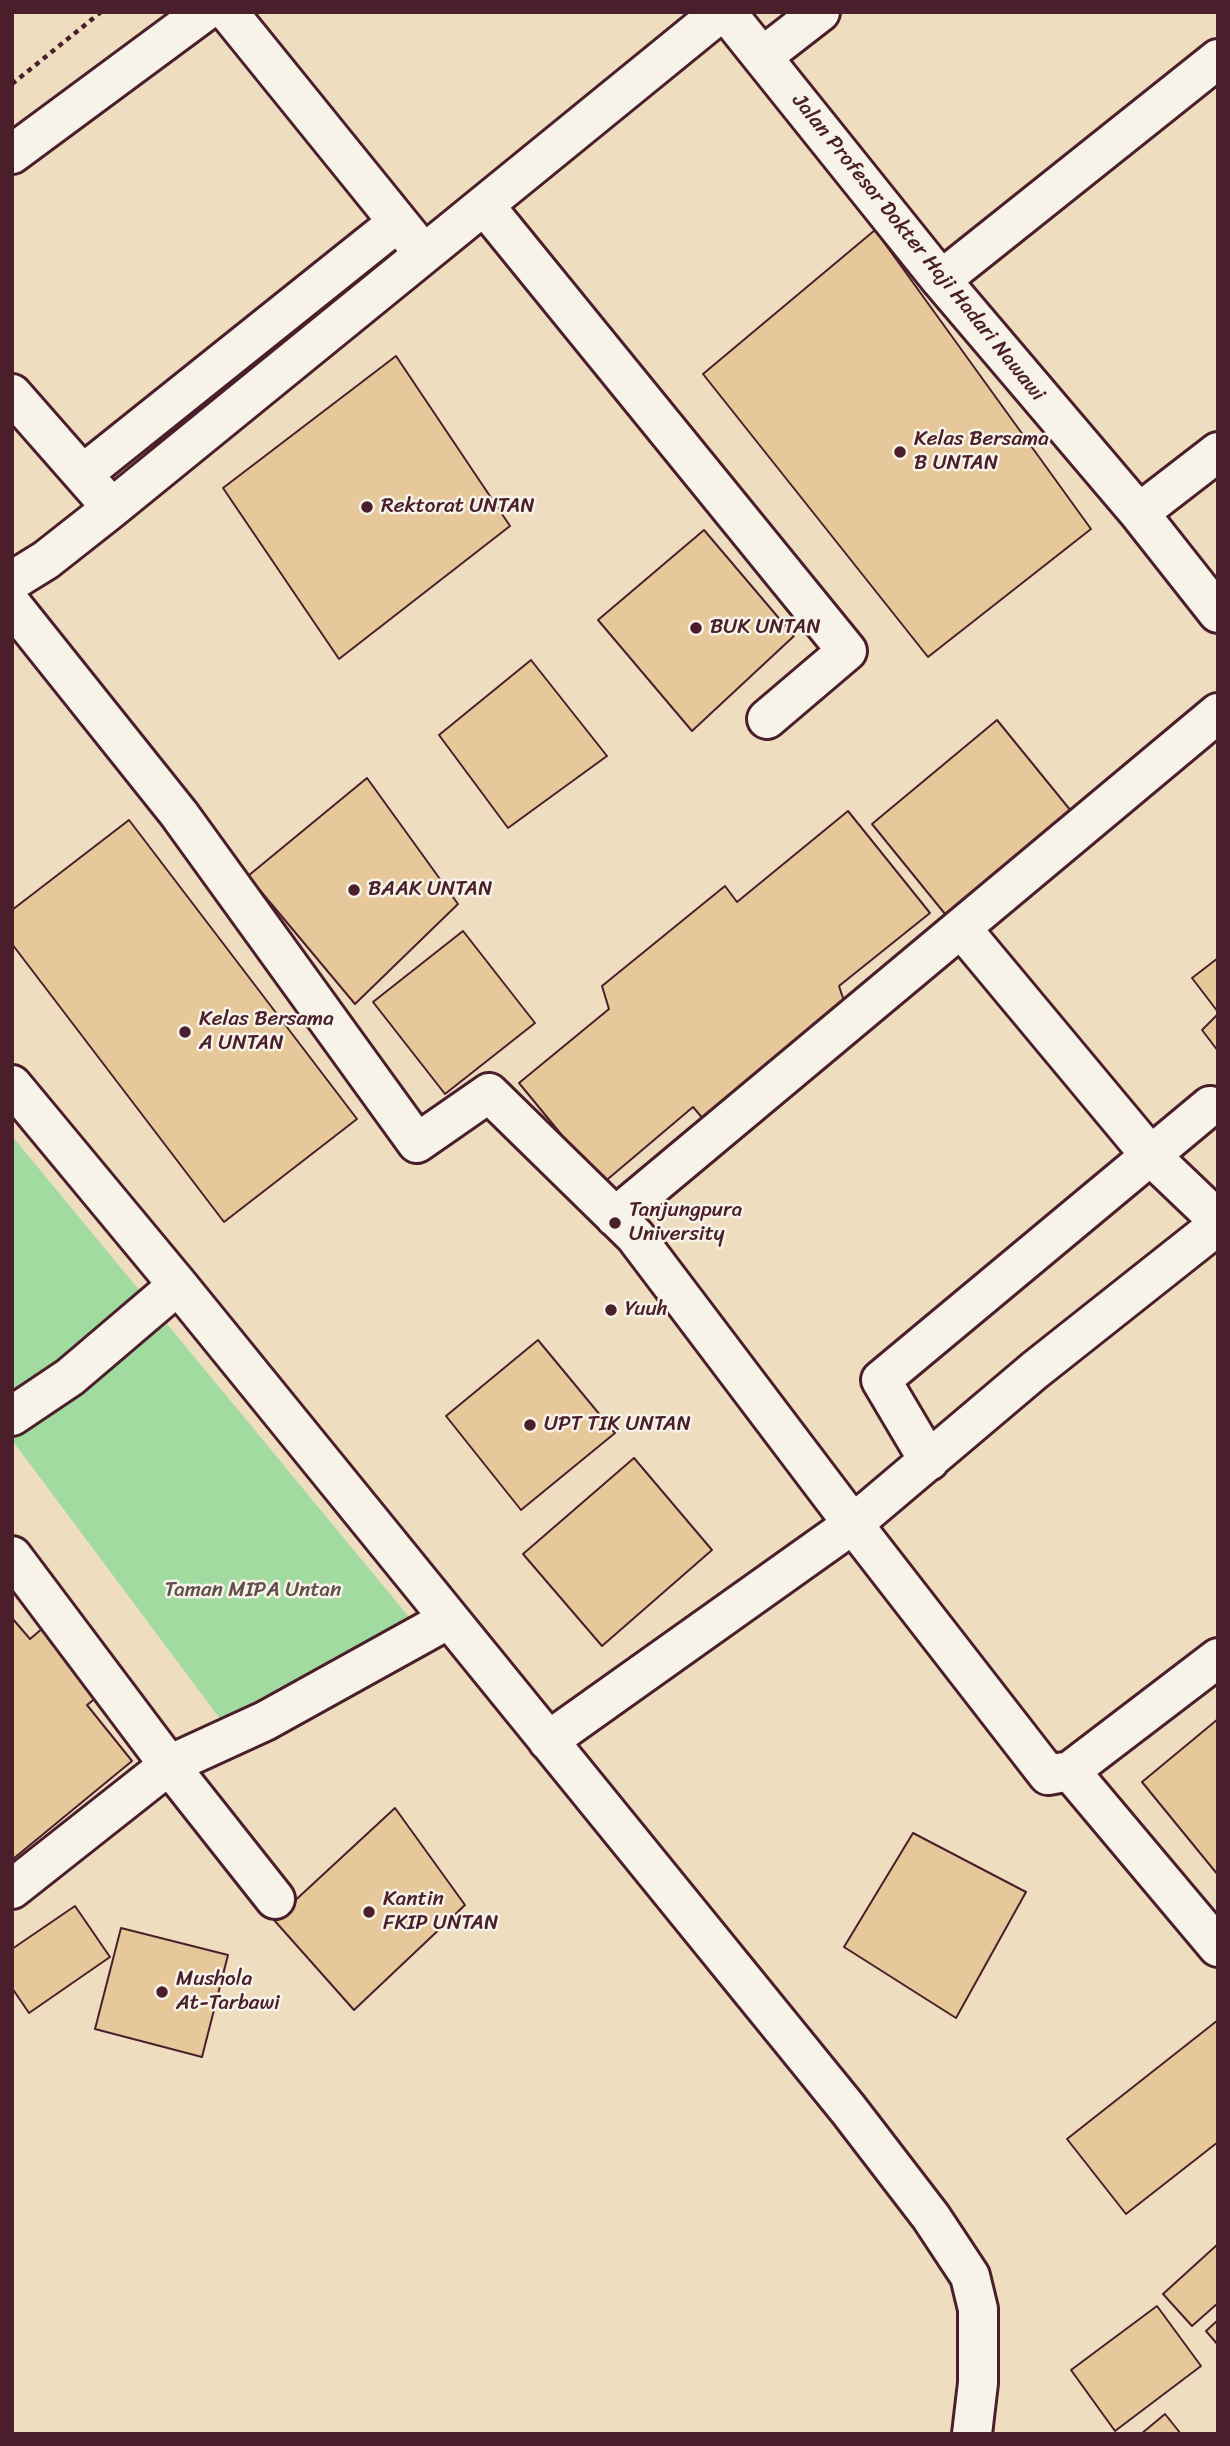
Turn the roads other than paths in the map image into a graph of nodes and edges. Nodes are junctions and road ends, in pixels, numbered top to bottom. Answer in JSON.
{"nodes":[{"id":1,"x":204,"y":12,"type":"edge"},
{"id":2,"x":228,"y":12,"type":"edge"},
{"id":3,"x":721,"y":12,"type":"edge"},
{"id":4,"x":726,"y":12,"type":"edge"},
{"id":5,"x":820,"y":12,"type":"edge"},
{"id":6,"x":762,"y":57,"type":"junction"},
{"id":7,"x":1218,"y":59,"type":"edge"},
{"id":8,"x":12,"y":153,"type":"edge"},
{"id":9,"x":484,"y":205,"type":"junction"},
{"id":10,"x":398,"y":222,"type":"junction"},
{"id":11,"x":424,"y":254,"type":"junction"},
{"id":12,"x":941,"y":280,"type":"junction"},
{"id":13,"x":12,"y":394,"type":"edge"},
{"id":14,"x":1218,"y":452,"type":"edge"},
{"id":15,"x":83,"y":474,"type":"junction"},
{"id":16,"x":113,"y":508,"type":"junction"},
{"id":17,"x":1139,"y":513,"type":"junction"},
{"id":18,"x":12,"y":581,"type":"edge"},
{"id":19,"x":12,"y":605,"type":"edge"},
{"id":20,"x":1218,"y":613,"type":"edge"},
{"id":21,"x":1218,"y":713,"type":"edge"},
{"id":22,"x":767,"y":719,"type":"dead end"},
{"id":23,"x":961,"y":928,"type":"junction"},
{"id":24,"x":12,"y":1085,"type":"edge"},
{"id":25,"x":1210,"y":1107,"type":"dead end"},
{"id":26,"x":1151,"y":1156,"type":"junction"},
{"id":27,"x":615,"y":1217,"type":"junction"},
{"id":28,"x":1218,"y":1223,"type":"edge"},
{"id":29,"x":178,"y":1285,"type":"junction"},
{"id":30,"x":12,"y":1416,"type":"edge"},
{"id":31,"x":929,"y":1461,"type":"junction"},
{"id":32,"x":853,"y":1524,"type":"junction"},
{"id":33,"x":12,"y":1556,"type":"edge"},
{"id":34,"x":449,"y":1619,"type":"junction"},
{"id":35,"x":1218,"y":1658,"type":"edge"},
{"id":36,"x":548,"y":1741,"type":"junction"},
{"id":37,"x":169,"y":1765,"type":"junction"},
{"id":38,"x":1070,"y":1771,"type":"junction"},
{"id":39,"x":12,"y":1889,"type":"edge"},
{"id":40,"x":275,"y":1899,"type":"dead end"},
{"id":41,"x":1218,"y":1947,"type":"edge"},
{"id":42,"x":972,"y":2434,"type":"edge"}],
"edges":[{"from":1,"to":8,"type":"lane"},
{"from":2,"to":10,"type":"lane"},
{"from":3,"to":9,"type":"lane"},
{"from":4,"to":6,"type":"lane","name":"Jalan Profesor Dokter Haji Hadari Nawawi"},
{"from":5,"to":6,"type":"lane"},
{"from":6,"to":12,"type":"lane","name":"Jalan Profesor Dokter Haji Hadari Nawawi"},
{"from":7,"to":12,"type":"lane"},
{"from":9,"to":11,"type":"lane"},
{"from":9,"to":22,"type":"lane"},
{"from":10,"to":11,"type":"lane"},
{"from":10,"to":15,"type":"lane"},
{"from":11,"to":16,"type":"lane"},
{"from":12,"to":17,"type":"lane","name":"Jalan Profesor Dokter Haji Hadari Nawawi"},
{"from":13,"to":15,"type":"lane"},
{"from":14,"to":17,"type":"lane"},
{"from":15,"to":16,"type":"lane"},
{"from":16,"to":18,"type":"lane"},
{"from":17,"to":20,"type":"lane","name":"Jalan Profesor Dokter Haji Hadari Nawawi"},
{"from":19,"to":27,"type":"lane"},
{"from":21,"to":23,"type":"lane"},
{"from":23,"to":26,"type":"lane"},
{"from":23,"to":27,"type":"lane"},
{"from":24,"to":29,"type":"lane"},
{"from":25,"to":26,"type":"lane"},
{"from":26,"to":28,"type":"lane"},
{"from":26,"to":31,"type":"lane"},
{"from":27,"to":32,"type":"lane"},
{"from":28,"to":31,"type":"lane"},
{"from":29,"to":30,"type":"lane"},
{"from":29,"to":34,"type":"lane"},
{"from":31,"to":32,"type":"lane"},
{"from":32,"to":36,"type":"lane"},
{"from":32,"to":38,"type":"lane"},
{"from":33,"to":37,"type":"lane"},
{"from":34,"to":36,"type":"lane"},
{"from":34,"to":37,"type":"lane"},
{"from":35,"to":38,"type":"lane"},
{"from":36,"to":42,"type":"lane"},
{"from":37,"to":39,"type":"lane"},
{"from":37,"to":40,"type":"lane"},
{"from":38,"to":41,"type":"lane"}]}
